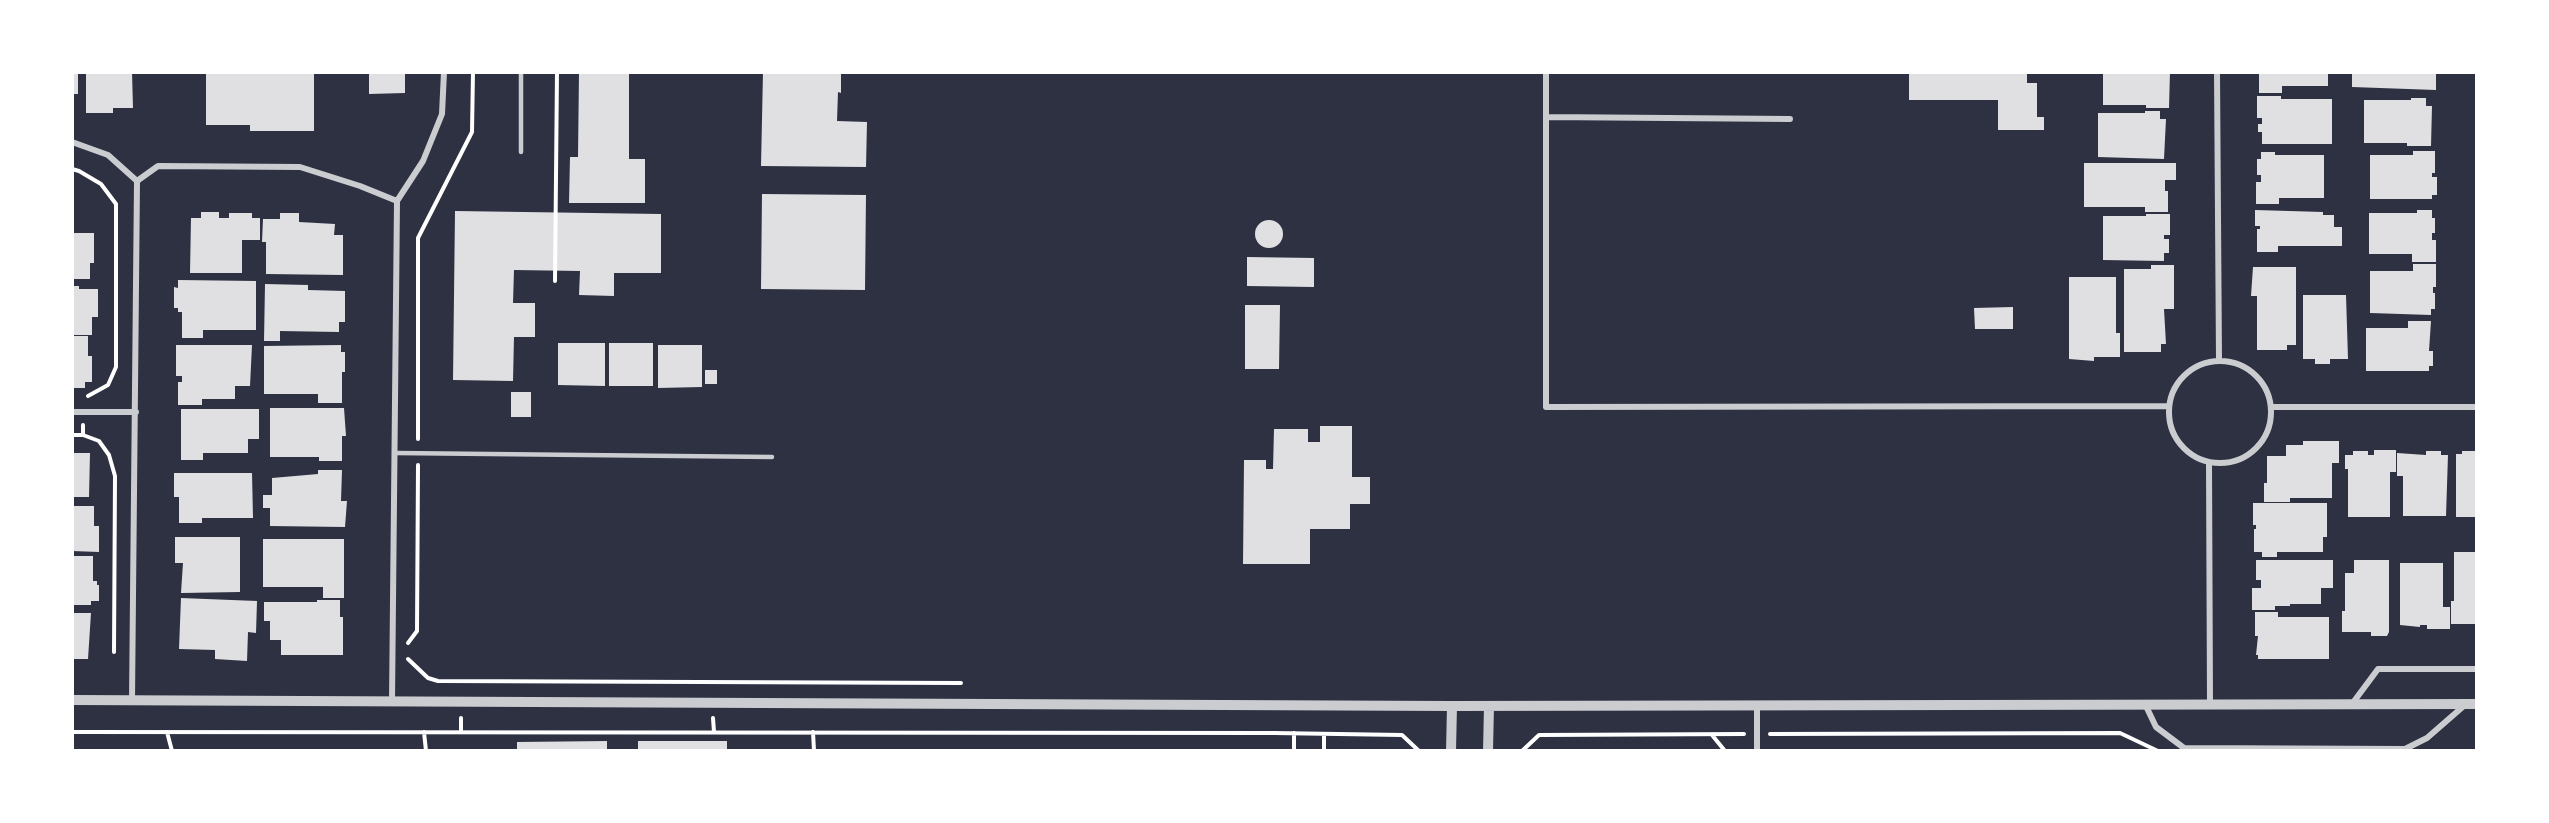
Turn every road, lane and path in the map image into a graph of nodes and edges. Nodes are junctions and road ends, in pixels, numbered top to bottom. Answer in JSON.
{"nodes":[{"id":1,"x":444,"y":72,"type":"edge"},
{"id":2,"x":473,"y":72,"type":"edge"},
{"id":3,"x":521,"y":72,"type":"edge"},
{"id":4,"x":557,"y":72,"type":"edge"},
{"id":5,"x":1546,"y":72,"type":"edge"},
{"id":6,"x":2217,"y":72,"type":"edge"},
{"id":7,"x":1546,"y":117,"type":"junction"},
{"id":8,"x":1790,"y":118,"type":"dead end"},
{"id":9,"x":72,"y":142,"type":"edge"},
{"id":10,"x":520,"y":152,"type":"dead end"},
{"id":11,"x":137,"y":181,"type":"junction"},
{"id":12,"x":397,"y":201,"type":"junction"},
{"id":13,"x":555,"y":281,"type":"dead end"},
{"id":14,"x":2219,"y":360,"type":"junction"},
{"id":15,"x":2169,"y":406,"type":"junction"},
{"id":16,"x":2271,"y":407,"type":"junction"},
{"id":17,"x":2477,"y":407,"type":"edge"},
{"id":18,"x":72,"y":412,"type":"edge"},
{"id":19,"x":136,"y":412,"type":"junction"},
{"id":20,"x":72,"y":435,"type":"edge"},
{"id":21,"x":83,"y":435,"type":"dead end"},
{"id":22,"x":395,"y":453,"type":"junction"},
{"id":23,"x":418,"y":453,"type":"junction"},
{"id":24,"x":772,"y":458,"type":"dead end"},
{"id":25,"x":2209,"y":462,"type":"junction"},
{"id":26,"x":2477,"y":669,"type":"edge"},
{"id":27,"x":961,"y":683,"type":"dead end"},
{"id":28,"x":72,"y":700,"type":"edge"},
{"id":29,"x":132,"y":700,"type":"junction"},
{"id":30,"x":392,"y":701,"type":"junction"},
{"id":31,"x":2145,"y":704,"type":"junction"},
{"id":32,"x":2210,"y":704,"type":"junction"},
{"id":33,"x":2352,"y":704,"type":"junction"},
{"id":34,"x":2472,"y":704,"type":"edge"},
{"id":35,"x":1757,"y":705,"type":"junction"},
{"id":36,"x":1452,"y":706,"type":"junction"},
{"id":37,"x":1489,"y":706,"type":"junction"},
{"id":38,"x":72,"y":732,"type":"edge"},
{"id":39,"x":166,"y":732,"type":"junction"},
{"id":40,"x":424,"y":732,"type":"junction"},
{"id":41,"x":813,"y":732,"type":"junction"},
{"id":42,"x":1294,"y":733,"type":"junction"},
{"id":43,"x":1324,"y":734,"type":"junction"},
{"id":44,"x":1712,"y":734,"type":"junction"},
{"id":45,"x":1757,"y":734,"type":"junction"},
{"id":46,"x":172,"y":751,"type":"edge"},
{"id":47,"x":426,"y":751,"type":"edge"},
{"id":48,"x":814,"y":751,"type":"edge"},
{"id":49,"x":1294,"y":751,"type":"edge"},
{"id":50,"x":1324,"y":751,"type":"edge"},
{"id":51,"x":1419,"y":751,"type":"edge"},
{"id":52,"x":1451,"y":751,"type":"edge"},
{"id":53,"x":1488,"y":751,"type":"edge"},
{"id":54,"x":1522,"y":751,"type":"edge"},
{"id":55,"x":1725,"y":751,"type":"edge"},
{"id":56,"x":1757,"y":751,"type":"edge"},
{"id":57,"x":2158,"y":751,"type":"edge"}],
"edges":[{"from":1,"to":12,"type":"street"},
{"from":2,"to":23,"type":"path"},
{"from":3,"to":10,"type":"lane"},
{"from":4,"to":13,"type":"path"},
{"from":5,"to":7,"type":"street"},
{"from":6,"to":14,"type":"street"},
{"from":7,"to":8,"type":"street"},
{"from":7,"to":15,"type":"street"},
{"from":9,"to":11,"type":"street"},
{"from":11,"to":12,"type":"street"},
{"from":11,"to":19,"type":"street"},
{"from":12,"to":22,"type":"street"},
{"from":14,"to":15,"type":"street"},
{"from":14,"to":16,"type":"street"},
{"from":15,"to":25,"type":"street"},
{"from":16,"to":17,"type":"street"},
{"from":16,"to":25,"type":"street"},
{"from":18,"to":19,"type":"street"},
{"from":19,"to":29,"type":"street"},
{"from":20,"to":21,"type":"path"},
{"from":22,"to":23,"type":"lane"},
{"from":22,"to":30,"type":"street"},
{"from":23,"to":24,"type":"lane"},
{"from":23,"to":27,"type":"path"},
{"from":25,"to":32,"type":"street"},
{"from":26,"to":33,"type":"street"},
{"from":28,"to":29,"type":"street"},
{"from":29,"to":30,"type":"street"},
{"from":30,"to":36,"type":"street"},
{"from":31,"to":32,"type":"street"},
{"from":31,"to":34,"type":"street"},
{"from":31,"to":35,"type":"street"},
{"from":32,"to":33,"type":"street"},
{"from":33,"to":34,"type":"street"},
{"from":35,"to":37,"type":"street"},
{"from":35,"to":45,"type":"street"},
{"from":36,"to":37,"type":"street"},
{"from":36,"to":52,"type":"street"},
{"from":37,"to":53,"type":"street"},
{"from":38,"to":39,"type":"path"},
{"from":39,"to":40,"type":"path"},
{"from":39,"to":46,"type":"path"},
{"from":40,"to":41,"type":"path"},
{"from":40,"to":47,"type":"path"},
{"from":41,"to":42,"type":"path"},
{"from":41,"to":48,"type":"path"},
{"from":42,"to":43,"type":"path"},
{"from":42,"to":49,"type":"path"},
{"from":43,"to":50,"type":"path"},
{"from":43,"to":51,"type":"path"},
{"from":44,"to":45,"type":"path"},
{"from":44,"to":54,"type":"path"},
{"from":44,"to":55,"type":"path"},
{"from":45,"to":56,"type":"street"},
{"from":45,"to":57,"type":"path"}]}
